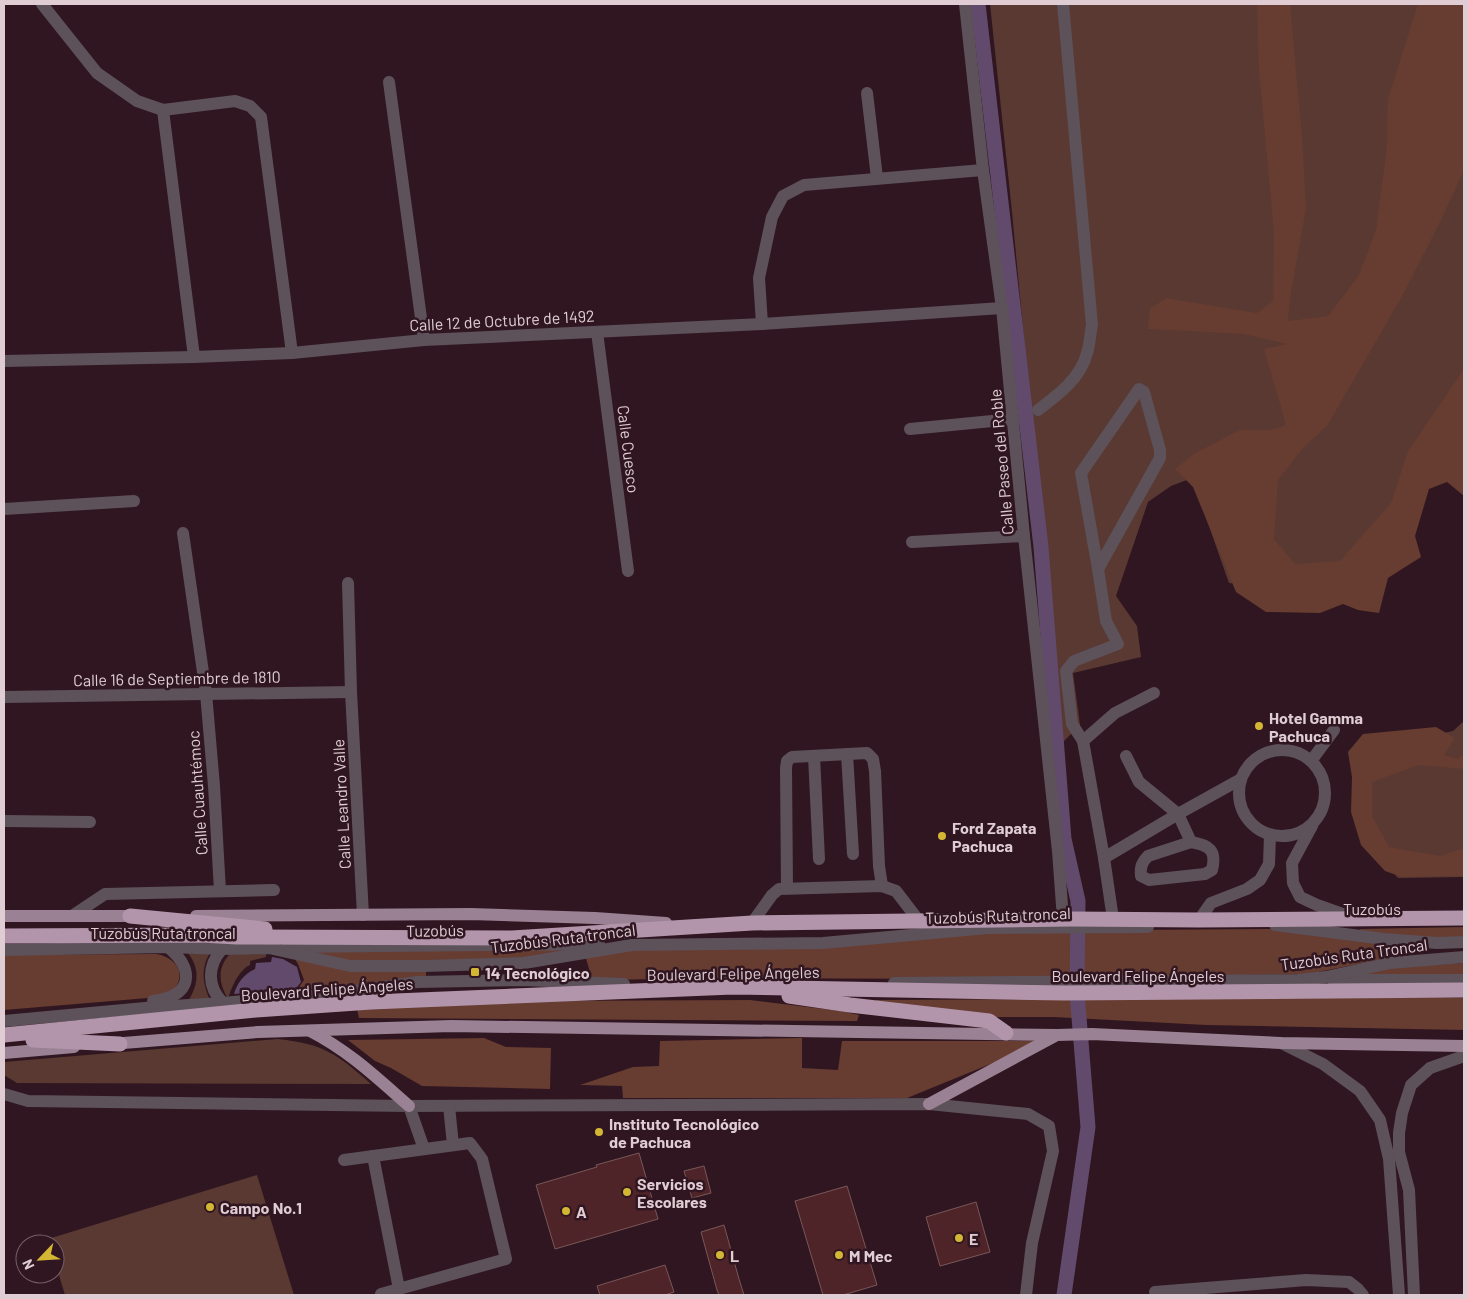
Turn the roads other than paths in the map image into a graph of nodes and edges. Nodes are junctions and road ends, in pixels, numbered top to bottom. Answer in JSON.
{"nodes":[{"id":1,"x":42,"y":4,"type":"edge"},
{"id":2,"x":965,"y":4,"type":"edge"},
{"id":3,"x":1062,"y":4,"type":"edge"},
{"id":4,"x":389,"y":82,"type":"dead end"},
{"id":5,"x":867,"y":93,"type":"dead end"},
{"id":6,"x":163,"y":110,"type":"junction"},
{"id":7,"x":984,"y":170,"type":"junction"},
{"id":8,"x":877,"y":178,"type":"junction"},
{"id":9,"x":1002,"y":308,"type":"junction"},
{"id":10,"x":762,"y":324,"type":"junction"},
{"id":11,"x":598,"y":332,"type":"junction"},
{"id":12,"x":424,"y":340,"type":"junction"},
{"id":13,"x":292,"y":353,"type":"junction"},
{"id":14,"x":194,"y":357,"type":"junction"},
{"id":15,"x":4,"y":361,"type":"edge"},
{"id":16,"x":1038,"y":410,"type":"dead end"},
{"id":17,"x":1013,"y":420,"type":"junction"},
{"id":18,"x":910,"y":429,"type":"dead end"},
{"id":19,"x":134,"y":500,"type":"dead end"},
{"id":20,"x":4,"y":509,"type":"edge"},
{"id":21,"x":183,"y":533,"type":"dead end"},
{"id":22,"x":1024,"y":536,"type":"junction"},
{"id":23,"x":912,"y":542,"type":"dead end"},
{"id":24,"x":1098,"y":569,"type":"junction"},
{"id":25,"x":628,"y":570,"type":"dead end"},
{"id":26,"x":348,"y":583,"type":"dead end"},
{"id":27,"x":351,"y":692,"type":"junction"},
{"id":28,"x":206,"y":693,"type":"junction"},
{"id":29,"x":1154,"y":693,"type":"dead end"},
{"id":30,"x":4,"y":697,"type":"edge"},
{"id":31,"x":1334,"y":730,"type":"dead end"},
{"id":32,"x":1082,"y":741,"type":"junction"},
{"id":33,"x":847,"y":754,"type":"junction"},
{"id":34,"x":814,"y":756,"type":"junction"},
{"id":35,"x":1126,"y":756,"type":"dead end"},
{"id":36,"x":1311,"y":761,"type":"junction"},
{"id":37,"x":1241,"y":779,"type":"junction"},
{"id":38,"x":1178,"y":814,"type":"junction"},
{"id":39,"x":4,"y":821,"type":"edge"},
{"id":40,"x":90,"y":822,"type":"dead end"},
{"id":41,"x":1314,"y":822,"type":"junction"},
{"id":42,"x":1270,"y":835,"type":"junction"},
{"id":43,"x":1191,"y":842,"type":"junction"},
{"id":44,"x":853,"y":854,"type":"dead end"},
{"id":45,"x":1104,"y":858,"type":"junction"},
{"id":46,"x":819,"y":859,"type":"dead end"},
{"id":47,"x":882,"y":886,"type":"junction"},
{"id":48,"x":787,"y":888,"type":"junction"},
{"id":49,"x":274,"y":890,"type":"dead end"},
{"id":50,"x":220,"y":891,"type":"junction"},
{"id":51,"x":363,"y":915,"type":"junction"},
{"id":52,"x":4,"y":916,"type":"edge"},
{"id":53,"x":72,"y":916,"type":"junction"},
{"id":54,"x":130,"y":916,"type":"junction"},
{"id":55,"x":1356,"y":918,"type":"junction"},
{"id":56,"x":1464,"y":918,"type":"edge"},
{"id":57,"x":1113,"y":919,"type":"junction"},
{"id":58,"x":1199,"y":920,"type":"junction"},
{"id":59,"x":919,"y":921,"type":"junction"},
{"id":60,"x":1066,"y":922,"type":"junction"},
{"id":61,"x":752,"y":923,"type":"junction"},
{"id":62,"x":1093,"y":923,"type":"junction"},
{"id":63,"x":1464,"y":924,"type":"edge"},
{"id":64,"x":1280,"y":925,"type":"junction"},
{"id":65,"x":696,"y":926,"type":"junction"},
{"id":66,"x":4,"y":936,"type":"edge"},
{"id":67,"x":330,"y":938,"type":"junction"},
{"id":68,"x":1464,"y":942,"type":"edge"},
{"id":69,"x":632,"y":945,"type":"junction"},
{"id":70,"x":168,"y":946,"type":"junction"},
{"id":71,"x":222,"y":948,"type":"junction"},
{"id":72,"x":269,"y":948,"type":"junction"},
{"id":73,"x":4,"y":950,"type":"edge"},
{"id":74,"x":1464,"y":957,"type":"edge"},
{"id":75,"x":1298,"y":980,"type":"junction"},
{"id":76,"x":1464,"y":980,"type":"edge"},
{"id":77,"x":734,"y":987,"type":"junction"},
{"id":78,"x":1095,"y":987,"type":"junction"},
{"id":79,"x":1062,"y":988,"type":"junction"},
{"id":80,"x":1464,"y":990,"type":"edge"},
{"id":81,"x":223,"y":1004,"type":"junction"},
{"id":82,"x":4,"y":1014,"type":"edge"},
{"id":83,"x":4,"y":1021,"type":"edge"},
{"id":84,"x":310,"y":1031,"type":"junction"},
{"id":85,"x":1006,"y":1034,"type":"junction"},
{"id":86,"x":4,"y":1035,"type":"edge"},
{"id":87,"x":1059,"y":1035,"type":"junction"},
{"id":88,"x":4,"y":1039,"type":"edge"},
{"id":89,"x":1282,"y":1043,"type":"junction"},
{"id":90,"x":120,"y":1044,"type":"junction"},
{"id":91,"x":1464,"y":1046,"type":"edge"},
{"id":92,"x":4,"y":1053,"type":"edge"},
{"id":93,"x":1464,"y":1056,"type":"edge"},
{"id":94,"x":4,"y":1094,"type":"edge"},
{"id":95,"x":929,"y":1104,"type":"junction"},
{"id":96,"x":409,"y":1106,"type":"junction"},
{"id":97,"x":448,"y":1106,"type":"junction"},
{"id":98,"x":454,"y":1145,"type":"junction"},
{"id":99,"x":424,"y":1149,"type":"junction"},
{"id":100,"x":373,"y":1156,"type":"junction"},
{"id":101,"x":344,"y":1160,"type":"dead end"},
{"id":102,"x":399,"y":1289,"type":"junction"},
{"id":103,"x":1155,"y":1292,"type":"dead end"},
{"id":104,"x":381,"y":1294,"type":"dead end"},
{"id":105,"x":1026,"y":1295,"type":"edge"},
{"id":106,"x":1362,"y":1295,"type":"edge"},
{"id":107,"x":1399,"y":1295,"type":"edge"},
{"id":108,"x":1414,"y":1295,"type":"edge"}],
"edges":[{"from":1,"to":6,"type":"street"},
{"from":2,"to":7,"type":"street","name":"Calle Paseo del Roble"},
{"from":3,"to":16,"type":"street"},
{"from":4,"to":12,"type":"street"},
{"from":5,"to":8,"type":"street"},
{"from":6,"to":13,"type":"street"},
{"from":6,"to":14,"type":"street"},
{"from":7,"to":8,"type":"street"},
{"from":7,"to":9,"type":"street","name":"Calle Paseo del Roble"},
{"from":8,"to":10,"type":"street"},
{"from":9,"to":10,"type":"street","name":"Calle 12 de Octubre de 1492"},
{"from":9,"to":17,"type":"street","name":"Calle Paseo del Roble"},
{"from":10,"to":11,"type":"street","name":"Calle 12 de Octubre de 1492"},
{"from":11,"to":12,"type":"street","name":"Calle 12 de Octubre de 1492"},
{"from":11,"to":25,"type":"street","name":"Calle Cuesco"},
{"from":12,"to":13,"type":"street","name":"Calle 12 de Octubre de 1492"},
{"from":13,"to":14,"type":"street","name":"Calle 12 de Octubre de 1492"},
{"from":14,"to":15,"type":"street","name":"Calle 12 de Octubre de 1492"},
{"from":17,"to":18,"type":"street"},
{"from":17,"to":22,"type":"street","name":"Calle Paseo del Roble"},
{"from":19,"to":20,"type":"street"},
{"from":21,"to":28,"type":"street","name":"Calle Cuauhtémoc"},
{"from":22,"to":23,"type":"street"},
{"from":22,"to":60,"type":"street","name":"Calle Paseo del Roble"},
{"from":24,"to":24,"type":"street"},
{"from":24,"to":32,"type":"street"},
{"from":26,"to":27,"type":"street","name":"Calle Leandro Valle"},
{"from":27,"to":28,"type":"street","name":"Calle 16 de Septiembre de 1810"},
{"from":27,"to":51,"type":"street","name":"Calle Leandro Valle"},
{"from":28,"to":30,"type":"street","name":"Calle 16 de Septiembre de 1810"},
{"from":28,"to":50,"type":"street","name":"Calle Cuauhtémoc"},
{"from":29,"to":32,"type":"street"},
{"from":31,"to":36,"type":"street"},
{"from":32,"to":45,"type":"street"},
{"from":33,"to":34,"type":"street"},
{"from":33,"to":44,"type":"street"},
{"from":33,"to":47,"type":"street"},
{"from":34,"to":46,"type":"street"},
{"from":34,"to":48,"type":"street"},
{"from":35,"to":38,"type":"street"},
{"from":36,"to":37,"type":"street"},
{"from":36,"to":41,"type":"street"},
{"from":37,"to":38,"type":"street"},
{"from":37,"to":42,"type":"street"},
{"from":38,"to":43,"type":"street"},
{"from":38,"to":45,"type":"street"},
{"from":39,"to":40,"type":"street"},
{"from":41,"to":42,"type":"street"},
{"from":41,"to":55,"type":"street"},
{"from":42,"to":58,"type":"street"},
{"from":43,"to":43,"type":"street"},
{"from":45,"to":57,"type":"street"},
{"from":47,"to":48,"type":"street"},
{"from":47,"to":59,"type":"street"},
{"from":48,"to":61,"type":"street"},
{"from":49,"to":50,"type":"street"},
{"from":50,"to":53,"type":"street"},
{"from":51,"to":54,"type":"main road"},
{"from":51,"to":65,"type":"main road"},
{"from":52,"to":53,"type":"main road"},
{"from":53,"to":54,"type":"main road"},
{"from":54,"to":67,"type":"highway"},
{"from":55,"to":56,"type":"highway"},
{"from":55,"to":58,"type":"highway"},
{"from":57,"to":58,"type":"highway"},
{"from":57,"to":62,"type":"highway"},
{"from":59,"to":60,"type":"highway"},
{"from":59,"to":61,"type":"highway"},
{"from":60,"to":62,"type":"highway"},
{"from":60,"to":69,"type":"street","name":"Tuzobús Ruta troncal"},
{"from":61,"to":65,"type":"highway"},
{"from":62,"to":64,"type":"street","name":"Tuzobús Ruta Troncal"},
{"from":63,"to":64,"type":"street","name":"Tuzobús"},
{"from":64,"to":68,"type":"street","name":"Tuzobús Ruta Troncal"},
{"from":65,"to":67,"type":"highway"},
{"from":66,"to":67,"type":"highway"},
{"from":69,"to":72,"type":"street","name":"Tuzobús"},
{"from":69,"to":72,"type":"street","name":"Tuzobús Ruta troncal"},
{"from":70,"to":71,"type":"street","name":"Tuzobús Ruta troncal"},
{"from":70,"to":73,"type":"street","name":"Tuzobús Ruta troncal"},
{"from":70,"to":82,"type":"street"},
{"from":71,"to":72,"type":"street","name":"Tuzobús Ruta troncal"},
{"from":71,"to":81,"type":"street"},
{"from":74,"to":75,"type":"street","name":"Tuzobús Ruta Troncal"},
{"from":75,"to":76,"type":"street"},
{"from":75,"to":78,"type":"street","name":"Tuzobús Ruta Troncal"},
{"from":77,"to":79,"type":"highway","name":"Boulevard Felipe Ángeles"},
{"from":77,"to":85,"type":"highway"},
{"from":77,"to":86,"type":"highway","name":"Boulevard Felipe Ángeles"},
{"from":78,"to":79,"type":"highway","name":"Boulevard Felipe Ángeles"},
{"from":78,"to":80,"type":"highway","name":"Boulevard Felipe Ángeles"},
{"from":79,"to":81,"type":"street"},
{"from":81,"to":83,"type":"street"},
{"from":84,"to":85,"type":"main road"},
{"from":84,"to":90,"type":"main road"},
{"from":84,"to":96,"type":"main road"},
{"from":85,"to":87,"type":"main road"},
{"from":87,"to":89,"type":"main road"},
{"from":87,"to":95,"type":"main road"},
{"from":88,"to":90,"type":"highway"},
{"from":89,"to":91,"type":"main road"},
{"from":89,"to":107,"type":"street"},
{"from":90,"to":92,"type":"main road"},
{"from":93,"to":108,"type":"street"},
{"from":94,"to":96,"type":"street"},
{"from":95,"to":97,"type":"street"},
{"from":95,"to":105,"type":"street"},
{"from":96,"to":97,"type":"street"},
{"from":96,"to":99,"type":"street"},
{"from":97,"to":98,"type":"street"},
{"from":98,"to":99,"type":"street"},
{"from":98,"to":102,"type":"street"},
{"from":99,"to":100,"type":"street"},
{"from":100,"to":101,"type":"street"},
{"from":100,"to":102,"type":"street"},
{"from":102,"to":104,"type":"street"},
{"from":103,"to":106,"type":"street"}]}
